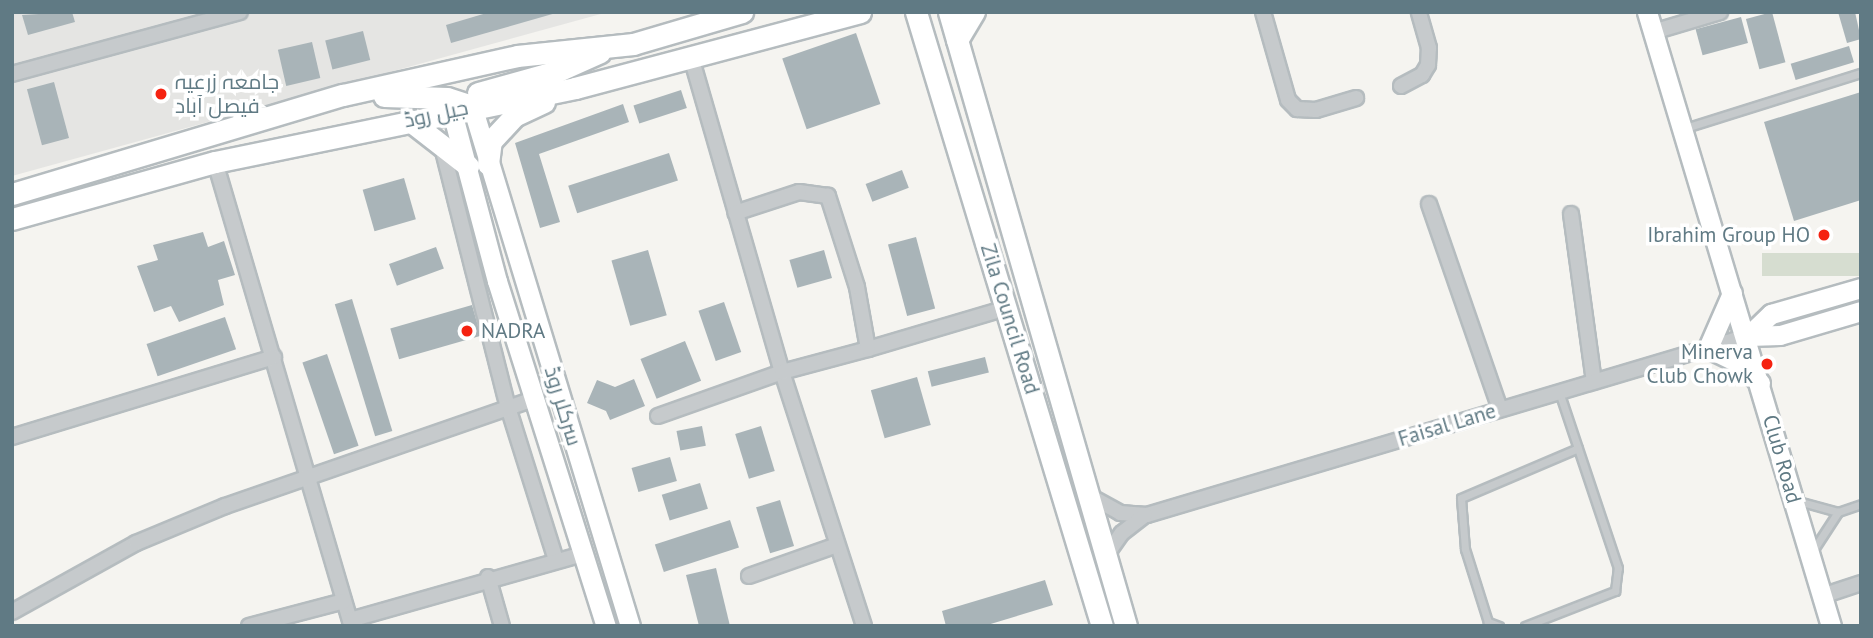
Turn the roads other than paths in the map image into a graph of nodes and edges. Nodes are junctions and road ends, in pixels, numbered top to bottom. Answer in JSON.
{"nodes":[{"id":1,"x":240,"y":12,"type":"edge"},
{"id":2,"x":742,"y":12,"type":"edge"},
{"id":3,"x":860,"y":12,"type":"edge"},
{"id":4,"x":916,"y":12,"type":"edge"},
{"id":5,"x":949,"y":12,"type":"edge"},
{"id":6,"x":974,"y":12,"type":"edge"},
{"id":7,"x":1264,"y":12,"type":"edge"},
{"id":8,"x":1419,"y":12,"type":"edge"},
{"id":9,"x":1647,"y":12,"type":"edge"},
{"id":10,"x":1720,"y":12,"type":"edge"},
{"id":11,"x":1653,"y":32,"type":"junction"},
{"id":12,"x":957,"y":40,"type":"junction"},
{"id":13,"x":613,"y":46,"type":"junction"},
{"id":14,"x":691,"y":57,"type":"junction"},
{"id":15,"x":1861,"y":73,"type":"edge"},
{"id":16,"x":12,"y":74,"type":"edge"},
{"id":17,"x":1401,"y":86,"type":"dead end"},
{"id":18,"x":575,"y":88,"type":"junction"},
{"id":19,"x":343,"y":95,"type":"junction"},
{"id":20,"x":1356,"y":98,"type":"dead end"},
{"id":21,"x":461,"y":107,"type":"junction"},
{"id":22,"x":409,"y":120,"type":"junction"},
{"id":23,"x":1681,"y":129,"type":"junction"},
{"id":24,"x":441,"y":142,"type":"junction"},
{"id":25,"x":215,"y":162,"type":"junction"},
{"id":26,"x":444,"y":165,"type":"junction"},
{"id":27,"x":478,"y":165,"type":"junction"},
{"id":28,"x":12,"y":194,"type":"edge"},
{"id":29,"x":1429,"y":204,"type":"dead end"},
{"id":30,"x":735,"y":213,"type":"junction"},
{"id":31,"x":1571,"y":214,"type":"dead end"},
{"id":32,"x":12,"y":219,"type":"edge"},
{"id":33,"x":1861,"y":288,"type":"edge"},
{"id":34,"x":1732,"y":293,"type":"junction"},
{"id":35,"x":1006,"y":308,"type":"junction"},
{"id":36,"x":1861,"y":310,"type":"edge"},
{"id":37,"x":1748,"y":336,"type":"junction"},
{"id":38,"x":1708,"y":348,"type":"junction"},
{"id":39,"x":868,"y":349,"type":"junction"},
{"id":40,"x":274,"y":357,"type":"junction"},
{"id":41,"x":782,"y":372,"type":"junction"},
{"id":42,"x":1594,"y":381,"type":"junction"},
{"id":43,"x":1761,"y":384,"type":"junction"},
{"id":44,"x":1559,"y":392,"type":"junction"},
{"id":45,"x":534,"y":399,"type":"junction"},
{"id":46,"x":508,"y":407,"type":"junction"},
{"id":47,"x":1500,"y":409,"type":"junction"},
{"id":48,"x":658,"y":416,"type":"dead end"},
{"id":49,"x":12,"y":437,"type":"edge"},
{"id":50,"x":1578,"y":448,"type":"junction"},
{"id":51,"x":310,"y":475,"type":"junction"},
{"id":52,"x":1087,"y":495,"type":"junction"},
{"id":53,"x":1794,"y":500,"type":"junction"},
{"id":54,"x":1861,"y":504,"type":"edge"},
{"id":55,"x":1838,"y":512,"type":"junction"},
{"id":56,"x":1147,"y":514,"type":"junction"},
{"id":57,"x":837,"y":545,"type":"junction"},
{"id":58,"x":583,"y":554,"type":"junction"},
{"id":59,"x":1809,"y":555,"type":"junction"},
{"id":60,"x":1105,"y":557,"type":"junction"},
{"id":61,"x":556,"y":560,"type":"junction"},
{"id":62,"x":749,"y":576,"type":"dead end"},
{"id":63,"x":488,"y":578,"type":"junction"},
{"id":64,"x":1861,"y":583,"type":"edge"},
{"id":65,"x":1822,"y":596,"type":"junction"},
{"id":66,"x":344,"y":601,"type":"junction"},
{"id":67,"x":12,"y":612,"type":"edge"},
{"id":68,"x":351,"y":623,"type":"edge"},
{"id":69,"x":249,"y":626,"type":"edge"},
{"id":70,"x":502,"y":626,"type":"edge"},
{"id":71,"x":606,"y":626,"type":"edge"},
{"id":72,"x":630,"y":626,"type":"edge"},
{"id":73,"x":864,"y":626,"type":"edge"},
{"id":74,"x":1102,"y":626,"type":"edge"},
{"id":75,"x":1126,"y":626,"type":"edge"},
{"id":76,"x":1499,"y":626,"type":"edge"},
{"id":77,"x":1525,"y":626,"type":"edge"},
{"id":78,"x":1831,"y":626,"type":"edge"}],
"edges":[{"from":1,"to":16,"type":"street"},
{"from":2,"to":13,"type":"main road","name":"جیل روڈ"},
{"from":3,"to":14,"type":"main road","name":"جیل روڈ"},
{"from":4,"to":35,"type":"main road","name":"Zila Council Road"},
{"from":5,"to":12,"type":"main road","name":"Zila Council Road"},
{"from":6,"to":12,"type":"main road"},
{"from":7,"to":20,"type":"street"},
{"from":8,"to":17,"type":"street"},
{"from":9,"to":11,"type":"main road","name":"Club Road"},
{"from":10,"to":11,"type":"street"},
{"from":11,"to":23,"type":"main road","name":"Club Road"},
{"from":12,"to":52,"type":"main road","name":"Zila Council Road"},
{"from":13,"to":19,"type":"main road","name":"جیل روڈ"},
{"from":13,"to":21,"type":"main road"},
{"from":14,"to":18,"type":"main road","name":"جیل روڈ"},
{"from":14,"to":30,"type":"street"},
{"from":15,"to":23,"type":"lane"},
{"from":18,"to":21,"type":"main road","name":"جیل روڈ"},
{"from":18,"to":27,"type":"main road"},
{"from":19,"to":21,"type":"main road"},
{"from":19,"to":28,"type":"main road","name":"جیل روڈ"},
{"from":21,"to":22,"type":"main road","name":"جیل روڈ"},
{"from":21,"to":27,"type":"main road","name":"سرکلر روڈ"},
{"from":22,"to":24,"type":"main road"},
{"from":22,"to":25,"type":"main road","name":"جیل روڈ"},
{"from":23,"to":34,"type":"main road","name":"Club Road"},
{"from":24,"to":26,"type":"street"},
{"from":24,"to":27,"type":"main road"},
{"from":25,"to":32,"type":"main road","name":"جیل روڈ"},
{"from":25,"to":40,"type":"street"},
{"from":26,"to":27,"type":"street"},
{"from":26,"to":46,"type":"street"},
{"from":27,"to":45,"type":"main road","name":"سرکلر روڈ"},
{"from":27,"to":72,"type":"main road","name":"سرکلر روڈ"},
{"from":29,"to":47,"type":"street"},
{"from":30,"to":39,"type":"street"},
{"from":30,"to":41,"type":"street"},
{"from":31,"to":42,"type":"street"},
{"from":33,"to":37,"type":"main road","name":"Faisal Lane"},
{"from":34,"to":37,"type":"main road","name":"Club Road"},
{"from":34,"to":38,"type":"main road"},
{"from":35,"to":39,"type":"street"},
{"from":35,"to":74,"type":"main road","name":"Zila Council Road"},
{"from":36,"to":37,"type":"main road","name":"Faisal Lane"},
{"from":37,"to":38,"type":"street","name":"Faisal Lane"},
{"from":37,"to":43,"type":"main road","name":"Club Road"},
{"from":38,"to":42,"type":"street","name":"Faisal Lane"},
{"from":38,"to":43,"type":"main road"},
{"from":39,"to":41,"type":"street"},
{"from":40,"to":49,"type":"street"},
{"from":40,"to":51,"type":"street"},
{"from":41,"to":48,"type":"street"},
{"from":41,"to":57,"type":"street"},
{"from":42,"to":44,"type":"street","name":"Faisal Lane"},
{"from":43,"to":53,"type":"main road","name":"Club Road"},
{"from":44,"to":47,"type":"street","name":"Faisal Lane"},
{"from":44,"to":50,"type":"lane"},
{"from":45,"to":46,"type":"street"},
{"from":45,"to":58,"type":"main road","name":"سرکلر روڈ"},
{"from":46,"to":51,"type":"street"},
{"from":46,"to":61,"type":"street"},
{"from":47,"to":56,"type":"street","name":"Faisal Lane"},
{"from":50,"to":76,"type":"lane"},
{"from":50,"to":77,"type":"lane"},
{"from":51,"to":66,"type":"street"},
{"from":51,"to":67,"type":"street"},
{"from":52,"to":56,"type":"street","name":"Faisal Lane"},
{"from":52,"to":60,"type":"main road","name":"Zila Council Road"},
{"from":53,"to":55,"type":"lane"},
{"from":53,"to":59,"type":"main road","name":"Club Road"},
{"from":54,"to":55,"type":"lane"},
{"from":55,"to":59,"type":"lane"},
{"from":56,"to":60,"type":"street","name":"Faisal Lane"},
{"from":57,"to":62,"type":"street"},
{"from":57,"to":73,"type":"street"},
{"from":58,"to":61,"type":"street"},
{"from":58,"to":71,"type":"main road","name":"سرکلر روڈ"},
{"from":59,"to":65,"type":"main road","name":"Club Road"},
{"from":60,"to":75,"type":"main road","name":"Zila Council Road"},
{"from":61,"to":63,"type":"street"},
{"from":63,"to":68,"type":"street"},
{"from":63,"to":70,"type":"street"},
{"from":64,"to":65,"type":"street"},
{"from":65,"to":78,"type":"main road","name":"Club Road"},
{"from":66,"to":68,"type":"street"},
{"from":66,"to":69,"type":"street"}]}
